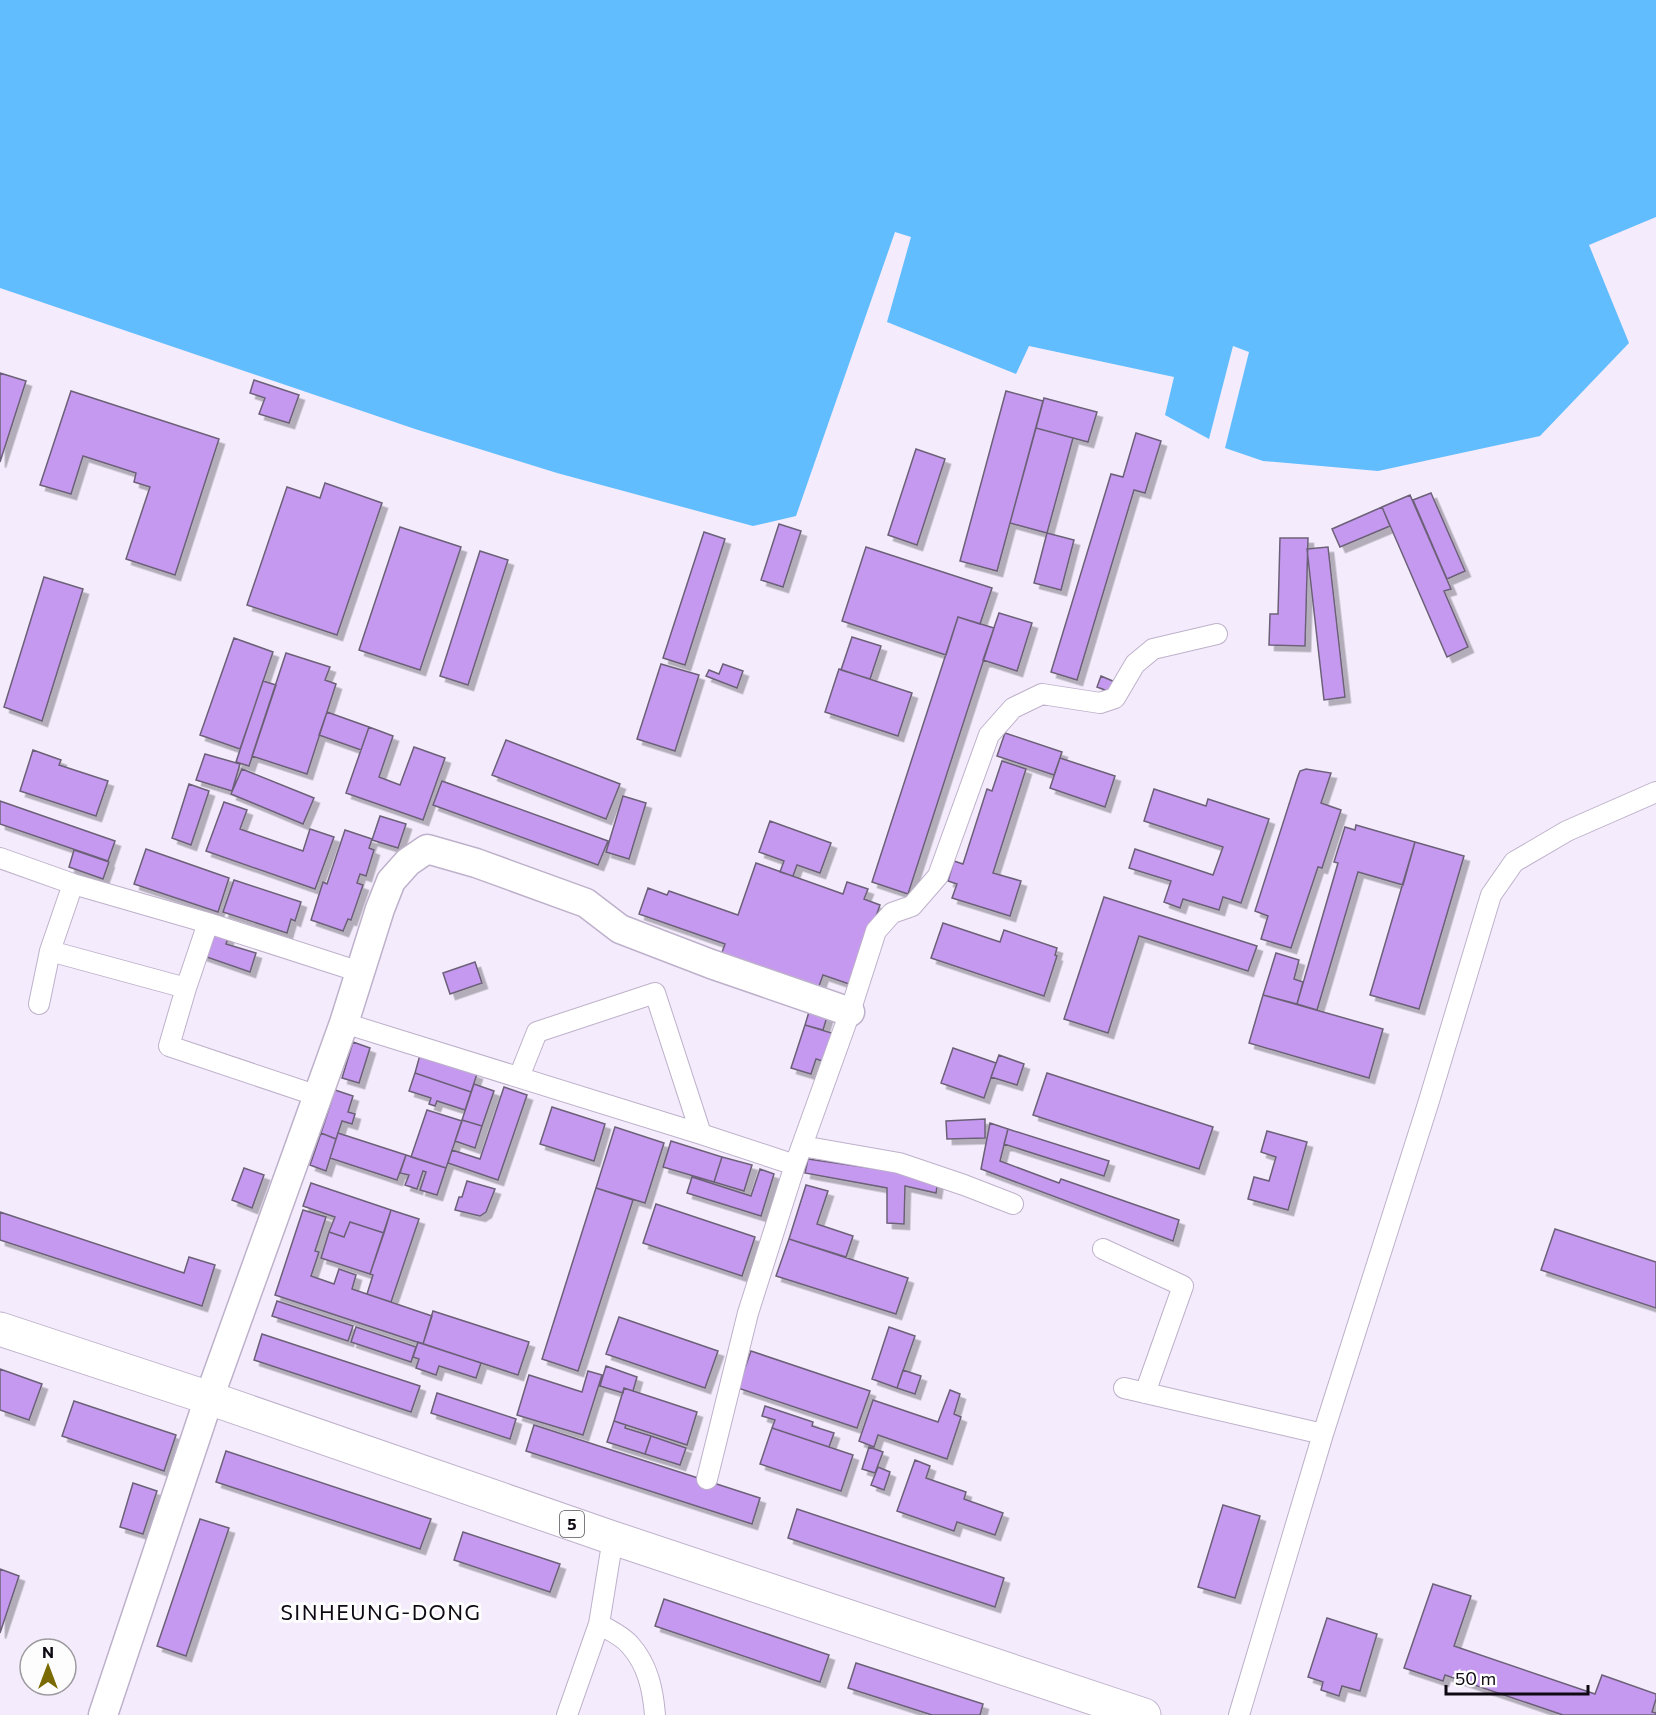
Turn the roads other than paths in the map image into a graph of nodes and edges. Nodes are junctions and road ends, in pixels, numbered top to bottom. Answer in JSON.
{"nodes":[{"id":1,"x":1217,"y":634,"type":"dead end"},
{"id":2,"x":1656,"y":792,"type":"edge"},
{"id":3,"x":0,"y":858,"type":"edge"},
{"id":4,"x":73,"y":884,"type":"junction"},
{"id":5,"x":208,"y":923,"type":"junction"},
{"id":6,"x":50,"y":951,"type":"junction"},
{"id":7,"x":360,"y":972,"type":"junction"},
{"id":8,"x":186,"y":988,"type":"junction"},
{"id":9,"x":39,"y":1004,"type":"dead end"},
{"id":10,"x":850,"y":1012,"type":"junction"},
{"id":11,"x":344,"y":1023,"type":"junction"},
{"id":12,"x":519,"y":1077,"type":"junction"},
{"id":13,"x":318,"y":1096,"type":"junction"},
{"id":14,"x":701,"y":1134,"type":"junction"},
{"id":15,"x":802,"y":1146,"type":"junction"},
{"id":16,"x":795,"y":1165,"type":"junction"},
{"id":17,"x":1013,"y":1204,"type":"dead end"},
{"id":18,"x":1103,"y":1250,"type":"dead end"},
{"id":19,"x":0,"y":1329,"type":"edge"},
{"id":20,"x":1124,"y":1388,"type":"dead end"},
{"id":21,"x":1145,"y":1393,"type":"junction"},
{"id":22,"x":209,"y":1398,"type":"junction"},
{"id":23,"x":1323,"y":1434,"type":"junction"},
{"id":24,"x":706,"y":1479,"type":"dead end"},
{"id":25,"x":613,"y":1538,"type":"junction"},
{"id":26,"x":599,"y":1624,"type":"junction"},
{"id":27,"x":103,"y":1715,"type":"edge"},
{"id":28,"x":567,"y":1715,"type":"edge"},
{"id":29,"x":655,"y":1715,"type":"edge"},
{"id":30,"x":1144,"y":1715,"type":"edge"},
{"id":31,"x":1239,"y":1715,"type":"edge"}],
"edges":[{"from":1,"to":10,"type":"street"},
{"from":2,"to":23,"type":"street"},
{"from":3,"to":4,"type":"street"},
{"from":4,"to":5,"type":"street"},
{"from":4,"to":6,"type":"street"},
{"from":5,"to":7,"type":"street"},
{"from":5,"to":8,"type":"street"},
{"from":6,"to":8,"type":"street"},
{"from":6,"to":9,"type":"street"},
{"from":7,"to":10,"type":"street"},
{"from":7,"to":11,"type":"street"},
{"from":8,"to":13,"type":"street"},
{"from":10,"to":15,"type":"street"},
{"from":11,"to":12,"type":"street"},
{"from":11,"to":13,"type":"street"},
{"from":12,"to":14,"type":"street"},
{"from":12,"to":14,"type":"street"},
{"from":13,"to":22,"type":"street"},
{"from":14,"to":16,"type":"street"},
{"from":15,"to":16,"type":"street"},
{"from":15,"to":17,"type":"street"},
{"from":16,"to":24,"type":"street"},
{"from":18,"to":21,"type":"street"},
{"from":19,"to":22,"type":"highway","number":"5"},
{"from":20,"to":21,"type":"street"},
{"from":21,"to":23,"type":"street"},
{"from":22,"to":25,"type":"highway","number":"5"},
{"from":22,"to":27,"type":"street"},
{"from":23,"to":31,"type":"street"},
{"from":25,"to":26,"type":"street"},
{"from":25,"to":30,"type":"highway","number":"5"},
{"from":26,"to":28,"type":"street"},
{"from":26,"to":29,"type":"street"}]}
